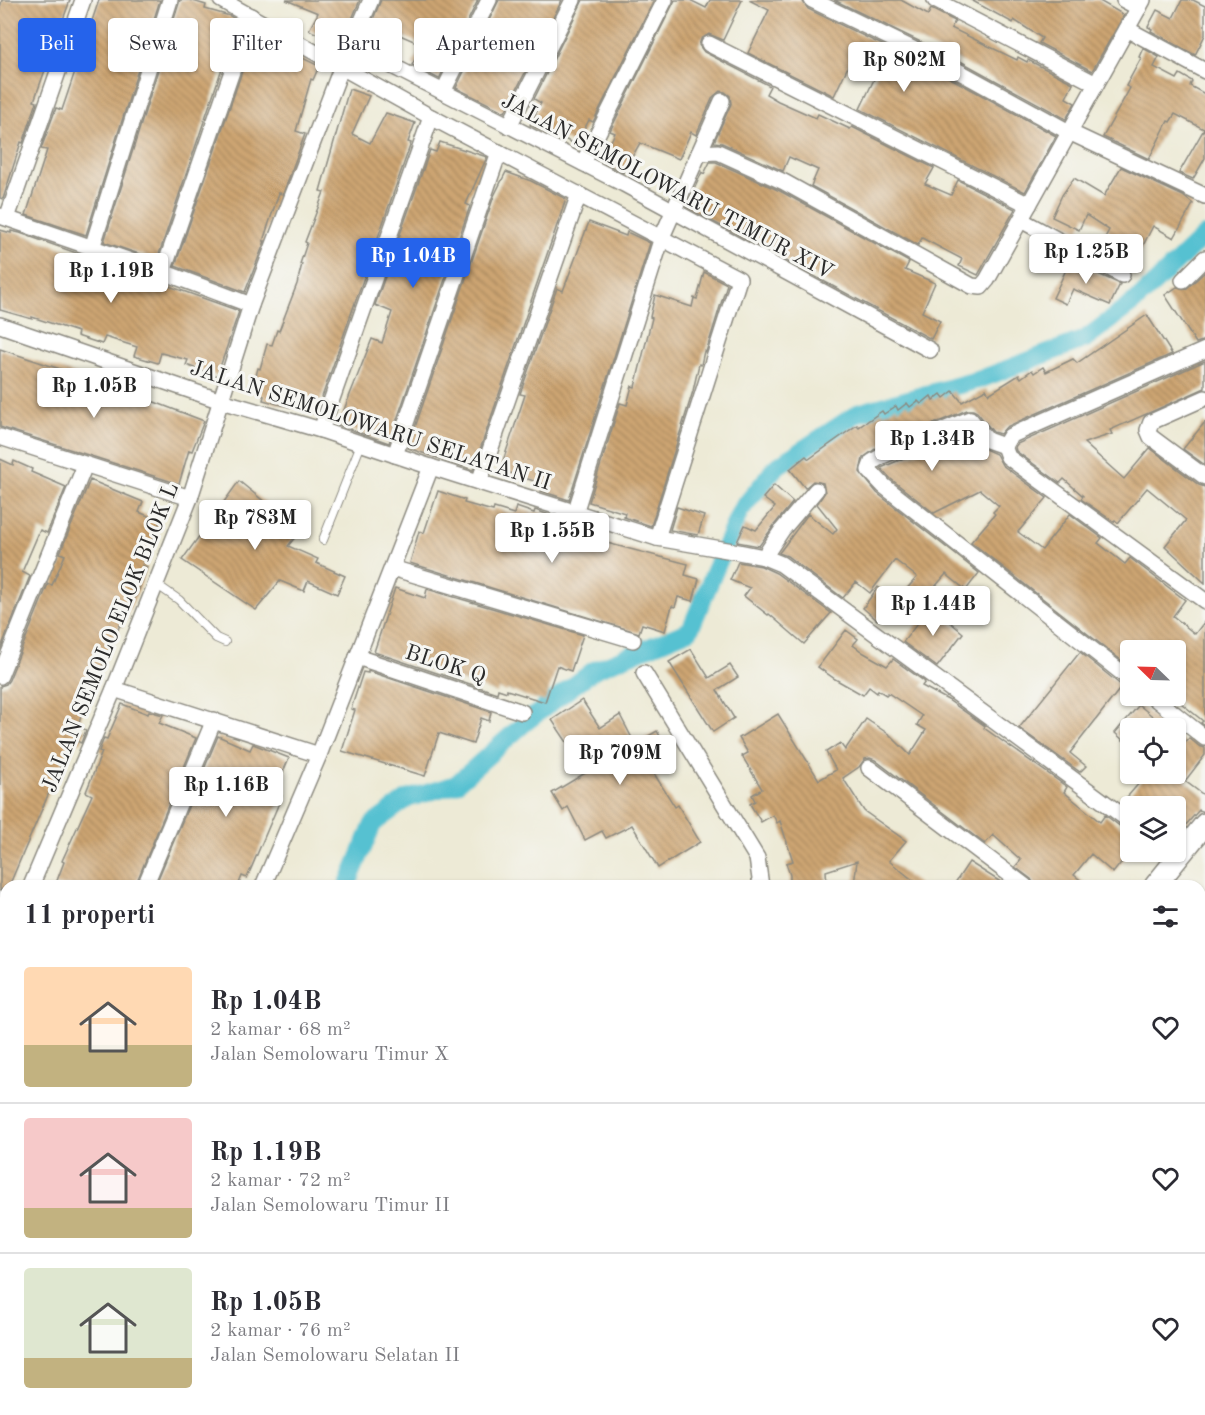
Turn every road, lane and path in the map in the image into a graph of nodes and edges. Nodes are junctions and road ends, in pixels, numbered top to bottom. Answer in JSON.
{"nodes":[{"id":1,"x":83,"y":0,"type":"edge"},
{"id":2,"x":170,"y":0,"type":"edge"},
{"id":3,"x":220,"y":0,"type":"edge"},
{"id":4,"x":371,"y":0,"type":"edge"},
{"id":5,"x":489,"y":0,"type":"edge"},
{"id":6,"x":573,"y":0,"type":"edge"},
{"id":7,"x":665,"y":0,"type":"edge"},
{"id":8,"x":812,"y":0,"type":"edge"},
{"id":9,"x":934,"y":0,"type":"edge"},
{"id":10,"x":1124,"y":0,"type":"edge"},
{"id":11,"x":1141,"y":4,"type":"edge"},
{"id":12,"x":251,"y":16,"type":"junction"},
{"id":13,"x":363,"y":18,"type":"edge"},
{"id":14,"x":1127,"y":29,"type":"junction"},
{"id":15,"x":709,"y":44,"type":"dead end"},
{"id":16,"x":315,"y":51,"type":"edge"},
{"id":17,"x":402,"y":71,"type":"edge"},
{"id":18,"x":1205,"y":71,"type":"edge"},
{"id":19,"x":340,"y":72,"type":"edge"},
{"id":20,"x":352,"y":72,"type":"edge"},
{"id":21,"x":1096,"y":84,"type":"junction"},
{"id":22,"x":443,"y":92,"type":"junction"},
{"id":23,"x":722,"y":101,"type":"dead end"},
{"id":24,"x":431,"y":117,"type":"junction"},
{"id":25,"x":509,"y":126,"type":"junction"},
{"id":26,"x":1069,"y":132,"type":"junction"},
{"id":27,"x":499,"y":152,"type":"junction"},
{"id":28,"x":699,"y":153,"type":"junction"},
{"id":29,"x":583,"y":163,"type":"junction"},
{"id":30,"x":579,"y":194,"type":"junction"},
{"id":31,"x":1205,"y":196,"type":"edge"},
{"id":32,"x":1029,"y":205,"type":"junction"},
{"id":33,"x":673,"y":212,"type":"junction"},
{"id":34,"x":4,"y":217,"type":"edge"},
{"id":35,"x":1021,"y":220,"type":"junction"},
{"id":36,"x":662,"y":237,"type":"junction"},
{"id":37,"x":92,"y":248,"type":"junction"},
{"id":38,"x":1205,"y":258,"type":"edge"},
{"id":39,"x":163,"y":272,"type":"junction"},
{"id":40,"x":1122,"y":275,"type":"dead end"},
{"id":41,"x":1183,"y":280,"type":"dead end"},
{"id":42,"x":251,"y":305,"type":"junction"},
{"id":43,"x":0,"y":325,"type":"edge"},
{"id":44,"x":930,"y":350,"type":"dead end"},
{"id":45,"x":1205,"y":350,"type":"edge"},
{"id":46,"x":1205,"y":398,"type":"edge"},
{"id":47,"x":221,"y":401,"type":"junction"},
{"id":48,"x":321,"y":430,"type":"junction"},
{"id":49,"x":0,"y":437,"type":"edge"},
{"id":50,"x":1007,"y":441,"type":"junction"},
{"id":51,"x":361,"y":444,"type":"junction"},
{"id":52,"x":395,"y":455,"type":"junction"},
{"id":53,"x":85,"y":465,"type":"junction"},
{"id":54,"x":431,"y":467,"type":"junction"},
{"id":55,"x":1205,"y":477,"type":"edge"},
{"id":56,"x":479,"y":482,"type":"junction"},
{"id":57,"x":816,"y":490,"type":"dead end"},
{"id":58,"x":190,"y":498,"type":"junction"},
{"id":59,"x":575,"y":513,"type":"junction"},
{"id":60,"x":657,"y":538,"type":"junction"},
{"id":61,"x":323,"y":540,"type":"dead end"},
{"id":62,"x":764,"y":557,"type":"junction"},
{"id":63,"x":392,"y":568,"type":"junction"},
{"id":64,"x":156,"y":584,"type":"junction"},
{"id":65,"x":1205,"y":602,"type":"edge"},
{"id":66,"x":633,"y":640,"type":"dead end"},
{"id":67,"x":225,"y":642,"type":"dead end"},
{"id":68,"x":357,"y":657,"type":"junction"},
{"id":69,"x":1120,"y":671,"type":"edge"},
{"id":70,"x":644,"y":673,"type":"dead end"},
{"id":71,"x":0,"y":676,"type":"edge"},
{"id":72,"x":114,"y":689,"type":"junction"},
{"id":73,"x":1165,"y":706,"type":"edge"},
{"id":74,"x":522,"y":712,"type":"dead end"},
{"id":75,"x":214,"y":720,"type":"junction"},
{"id":76,"x":1205,"y":738,"type":"edge"},
{"id":77,"x":319,"y":755,"type":"junction"},
{"id":78,"x":869,"y":768,"type":"dead end"},
{"id":79,"x":1120,"y":814,"type":"edge"},
{"id":80,"x":1205,"y":824,"type":"edge"},
{"id":81,"x":1186,"y":843,"type":"edge"},
{"id":82,"x":1170,"y":862,"type":"edge"},
{"id":83,"x":34,"y":880,"type":"edge"},
{"id":84,"x":147,"y":880,"type":"edge"},
{"id":85,"x":266,"y":880,"type":"edge"},
{"id":86,"x":760,"y":880,"type":"edge"},
{"id":87,"x":1017,"y":880,"type":"edge"},
{"id":88,"x":1159,"y":880,"type":"edge"}],
"edges":[{"from":1,"to":34,"type":"street"},
{"from":2,"to":37,"type":"street"},
{"from":3,"to":12,"type":"street"},
{"from":4,"to":13,"type":"street","name":"JALAN SEMOLO ELOK BLOK L"},
{"from":5,"to":22,"type":"street"},
{"from":6,"to":25,"type":"street"},
{"from":7,"to":29,"type":"street"},
{"from":8,"to":26,"type":"street"},
{"from":9,"to":21,"type":"street"},
{"from":10,"to":11,"type":"street"},
{"from":11,"to":14,"type":"street"},
{"from":12,"to":16,"type":"street"},
{"from":12,"to":39,"type":"street"},
{"from":14,"to":18,"type":"street"},
{"from":14,"to":21,"type":"street"},
{"from":15,"to":32,"type":"street"},
{"from":17,"to":22,"type":"street","name":"JALAN SEMOLOWARU TIMUR XIV"},
{"from":19,"to":42,"type":"street","name":"JALAN SEMOLO ELOK BLOK L"},
{"from":20,"to":24,"type":"street"},
{"from":21,"to":26,"type":"street"},
{"from":22,"to":25,"type":"street","name":"JALAN SEMOLOWARU TIMUR XIV"},
{"from":23,"to":28,"type":"street"},
{"from":24,"to":27,"type":"street"},
{"from":24,"to":48,"type":"street"},
{"from":25,"to":29,"type":"street","name":"JALAN SEMOLOWARU TIMUR XIV"},
{"from":26,"to":31,"type":"street"},
{"from":26,"to":32,"type":"street"},
{"from":27,"to":30,"type":"street"},
{"from":27,"to":52,"type":"street"},
{"from":28,"to":33,"type":"street"},
{"from":28,"to":35,"type":"street"},
{"from":29,"to":33,"type":"street","name":"JALAN SEMOLOWARU TIMUR XIV"},
{"from":30,"to":36,"type":"street"},
{"from":30,"to":56,"type":"street"},
{"from":32,"to":35,"type":"street"},
{"from":33,"to":36,"type":"street"},
{"from":33,"to":44,"type":"street","name":"JALAN SEMOLOWARU TIMUR XIV"},
{"from":34,"to":37,"type":"street"},
{"from":35,"to":40,"type":"street"},
{"from":36,"to":59,"type":"street"},
{"from":36,"to":60,"type":"street"},
{"from":37,"to":39,"type":"street"},
{"from":38,"to":41,"type":"street"},
{"from":39,"to":42,"type":"street"},
{"from":42,"to":47,"type":"street","name":"JALAN SEMOLO ELOK BLOK L"},
{"from":43,"to":47,"type":"street","name":"JALAN SEMOLOWARU SELATAN II"},
{"from":45,"to":50,"type":"street"},
{"from":46,"to":55,"type":"street"},
{"from":47,"to":48,"type":"street","name":"JALAN SEMOLOWARU SELATAN II"},
{"from":47,"to":58,"type":"street","name":"JALAN SEMOLO ELOK BLOK L"},
{"from":48,"to":51,"type":"street","name":"JALAN SEMOLOWARU SELATAN II"},
{"from":49,"to":53,"type":"street"},
{"from":50,"to":65,"type":"street"},
{"from":50,"to":69,"type":"street"},
{"from":51,"to":52,"type":"street","name":"JALAN SEMOLOWARU SELATAN II"},
{"from":51,"to":61,"type":"lane"},
{"from":52,"to":54,"type":"street","name":"JALAN SEMOLOWARU SELATAN II"},
{"from":53,"to":58,"type":"street"},
{"from":53,"to":71,"type":"street"},
{"from":54,"to":56,"type":"street","name":"JALAN SEMOLOWARU SELATAN II"},
{"from":54,"to":63,"type":"street"},
{"from":56,"to":59,"type":"street","name":"JALAN SEMOLOWARU SELATAN II"},
{"from":57,"to":62,"type":"street"},
{"from":58,"to":64,"type":"street","name":"JALAN SEMOLO ELOK BLOK L"},
{"from":59,"to":60,"type":"street","name":"JALAN SEMOLOWARU SELATAN II"},
{"from":60,"to":62,"type":"street","name":"JALAN SEMOLOWARU SELATAN II"},
{"from":62,"to":79,"type":"street","name":"JALAN SEMOLOWARU SELATAN II"},
{"from":63,"to":66,"type":"street"},
{"from":63,"to":68,"type":"street"},
{"from":64,"to":67,"type":"lane"},
{"from":64,"to":72,"type":"street","name":"JALAN SEMOLO ELOK BLOK L"},
{"from":68,"to":74,"type":"street","name":"BLOK Q"},
{"from":68,"to":77,"type":"street"},
{"from":70,"to":86,"type":"street"},
{"from":72,"to":75,"type":"street"},
{"from":72,"to":83,"type":"street","name":"JALAN SEMOLO ELOK BLOK L"},
{"from":73,"to":76,"type":"street"},
{"from":75,"to":77,"type":"street"},
{"from":75,"to":84,"type":"street"},
{"from":77,"to":85,"type":"street"},
{"from":78,"to":87,"type":"street"},
{"from":80,"to":81,"type":"street"},
{"from":82,"to":88,"type":"street"}]}
